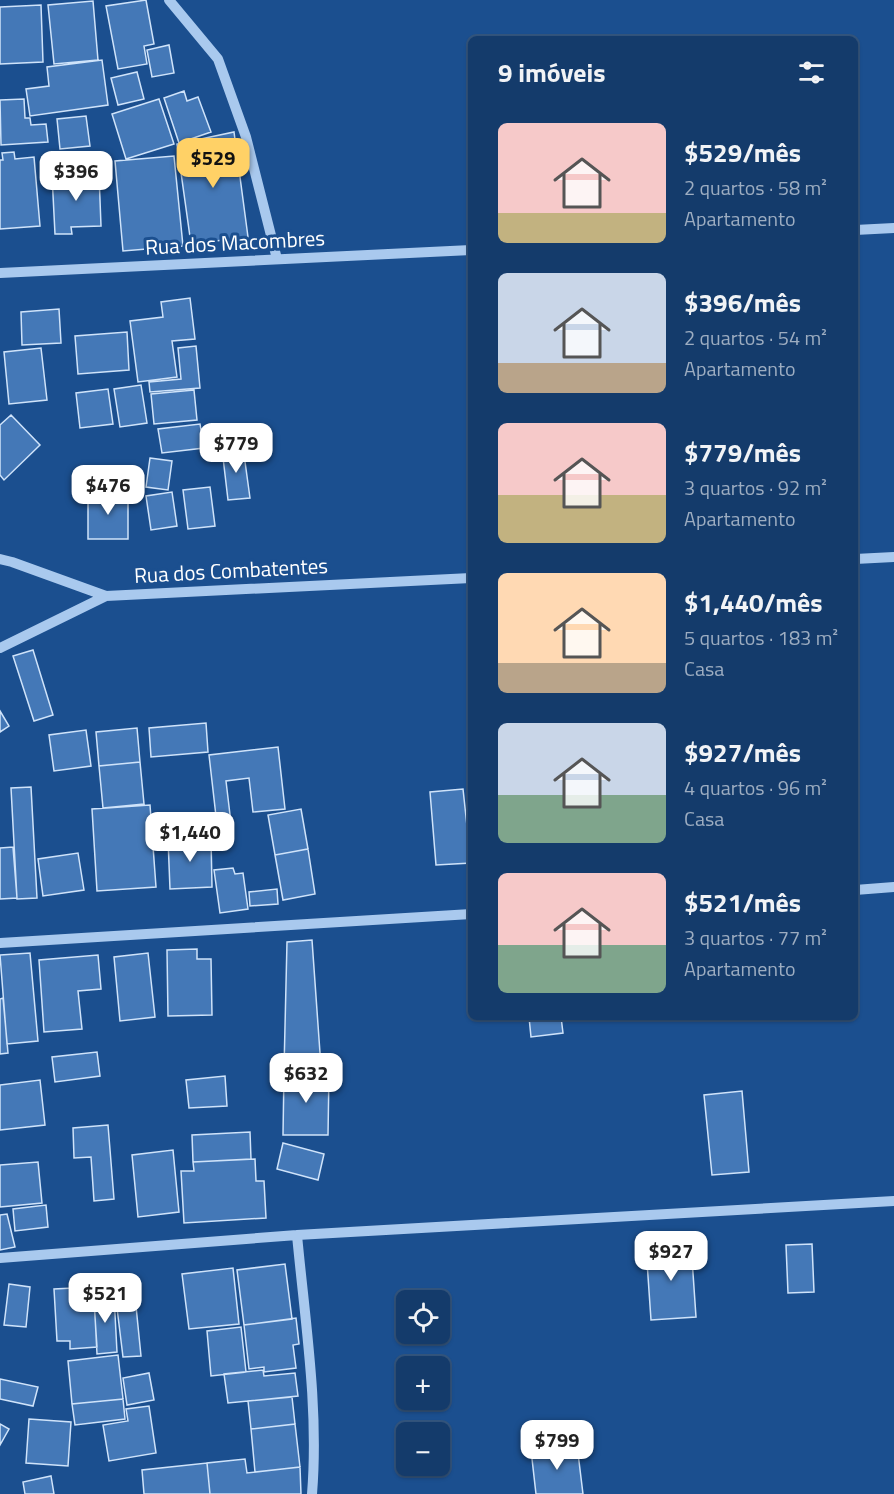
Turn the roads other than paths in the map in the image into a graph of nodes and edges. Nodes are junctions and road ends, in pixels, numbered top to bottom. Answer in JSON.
{"nodes":[{"id":1,"x":169,"y":0,"type":"edge"},
{"id":2,"x":894,"y":228,"type":"edge"},
{"id":3,"x":858,"y":230,"type":"edge"},
{"id":4,"x":468,"y":250,"type":"edge"},
{"id":5,"x":277,"y":259,"type":"junction"},
{"id":6,"x":0,"y":273,"type":"edge"},
{"id":7,"x":894,"y":557,"type":"edge"},
{"id":8,"x":0,"y":559,"type":"edge"},
{"id":9,"x":858,"y":559,"type":"edge"},
{"id":10,"x":468,"y":578,"type":"edge"},
{"id":11,"x":106,"y":596,"type":"junction"},
{"id":12,"x":0,"y":648,"type":"edge"},
{"id":13,"x":894,"y":887,"type":"edge"},
{"id":14,"x":858,"y":890,"type":"edge"},
{"id":15,"x":468,"y":914,"type":"edge"},
{"id":16,"x":0,"y":943,"type":"edge"},
{"id":17,"x":894,"y":1201,"type":"edge"},
{"id":18,"x":297,"y":1235,"type":"junction"},
{"id":19,"x":0,"y":1258,"type":"edge"},
{"id":20,"x":312,"y":1494,"type":"edge"}],
"edges":[{"from":1,"to":5,"type":"street"},
{"from":2,"to":3,"type":"street"},
{"from":4,"to":5,"type":"street","name":"Rua dos Macombres"},
{"from":5,"to":6,"type":"street","name":"Rua dos Macombres"},
{"from":7,"to":9,"type":"street"},
{"from":8,"to":11,"type":"street","name":"Rua dos Combatentes"},
{"from":10,"to":11,"type":"street","name":"Rua dos Combatentes"},
{"from":11,"to":12,"type":"street"},
{"from":13,"to":14,"type":"street"},
{"from":15,"to":16,"type":"street"},
{"from":17,"to":18,"type":"street"},
{"from":18,"to":19,"type":"street"},
{"from":18,"to":20,"type":"street"}]}
